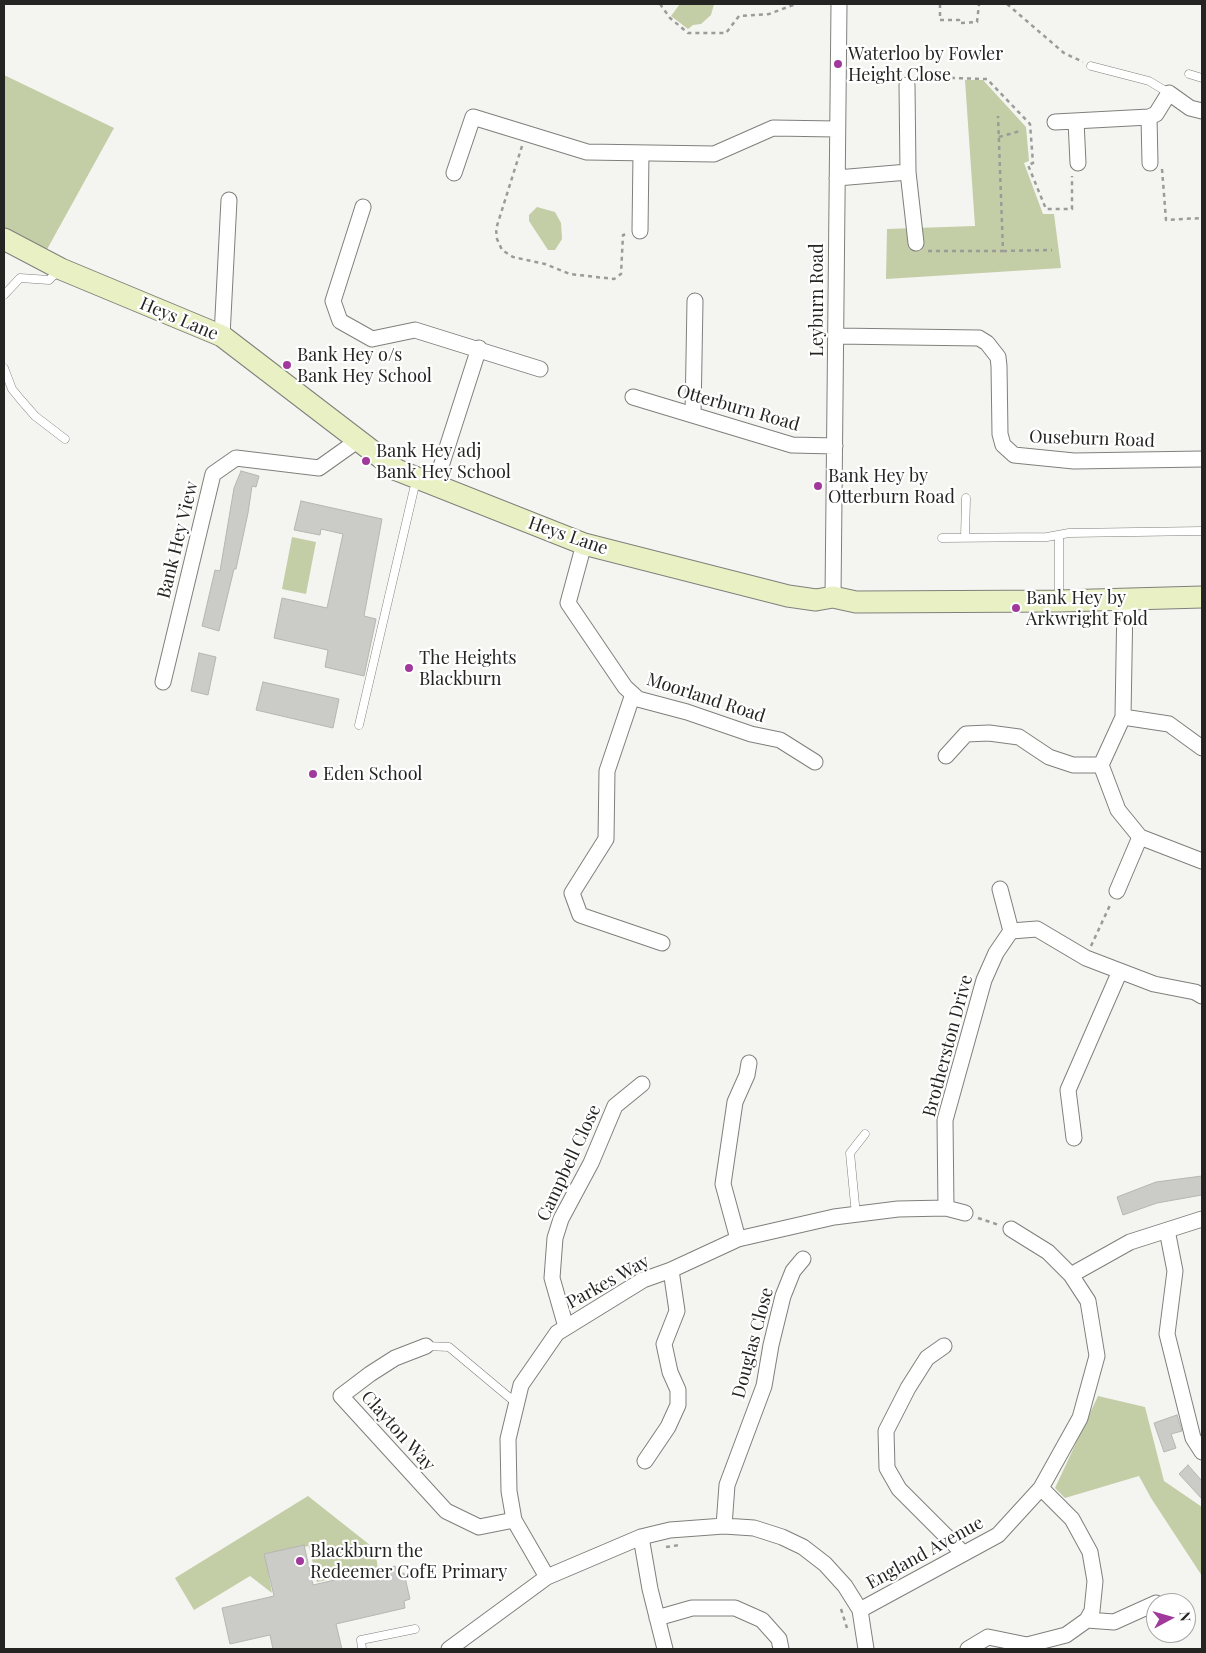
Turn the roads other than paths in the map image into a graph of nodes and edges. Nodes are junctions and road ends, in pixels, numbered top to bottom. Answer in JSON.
{"nodes":[{"id":1,"x":843,"y":5,"type":"edge"},
{"id":2,"x":1092,"y":66,"type":"road end"},
{"id":3,"x":1189,"y":74,"type":"dead end"},
{"id":4,"x":1202,"y":78,"type":"edge"},
{"id":5,"x":907,"y":85,"type":"road end"},
{"id":6,"x":1170,"y":93,"type":"junction"},
{"id":7,"x":1202,"y":112,"type":"edge"},
{"id":8,"x":1149,"y":118,"type":"junction"},
{"id":9,"x":1076,"y":121,"type":"junction"},
{"id":10,"x":1055,"y":122,"type":"dead end"},
{"id":11,"x":836,"y":129,"type":"junction"},
{"id":12,"x":641,"y":153,"type":"junction"},
{"id":13,"x":1078,"y":163,"type":"road end"},
{"id":14,"x":1150,"y":163,"type":"road end"},
{"id":15,"x":454,"y":172,"type":"dead end"},
{"id":16,"x":908,"y":172,"type":"junction"},
{"id":17,"x":837,"y":178,"type":"junction"},
{"id":18,"x":229,"y":200,"type":"dead end"},
{"id":19,"x":363,"y":207,"type":"dead end"},
{"id":20,"x":640,"y":231,"type":"road end"},
{"id":21,"x":4,"y":239,"type":"edge"},
{"id":22,"x":916,"y":243,"type":"road end"},
{"id":23,"x":61,"y":269,"type":"junction"},
{"id":24,"x":4,"y":295,"type":"edge"},
{"id":25,"x":695,"y":301,"type":"dead end"},
{"id":26,"x":222,"y":336,"type":"junction"},
{"id":27,"x":836,"y":336,"type":"junction"},
{"id":28,"x":479,"y":348,"type":"junction"},
{"id":29,"x":4,"y":368,"type":"edge"},
{"id":30,"x":540,"y":368,"type":"dead end"},
{"id":31,"x":633,"y":397,"type":"dead end"},
{"id":32,"x":693,"y":415,"type":"junction"},
{"id":33,"x":65,"y":439,"type":"dead end"},
{"id":34,"x":357,"y":441,"type":"junction"},
{"id":35,"x":835,"y":446,"type":"junction"},
{"id":36,"x":1202,"y":459,"type":"edge"},
{"id":37,"x":427,"y":482,"type":"junction"},
{"id":38,"x":966,"y":498,"type":"dead end"},
{"id":39,"x":1202,"y":531,"type":"edge"},
{"id":40,"x":1058,"y":535,"type":"junction"},
{"id":41,"x":942,"y":538,"type":"dead end"},
{"id":42,"x":966,"y":538,"type":"junction"},
{"id":43,"x":584,"y":544,"type":"junction"},
{"id":44,"x":1202,"y":597,"type":"edge"},
{"id":45,"x":833,"y":598,"type":"junction"},
{"id":46,"x":1125,"y":600,"type":"junction"},
{"id":47,"x":1059,"y":601,"type":"junction"},
{"id":48,"x":163,"y":682,"type":"dead end"},
{"id":49,"x":633,"y":694,"type":"junction"},
{"id":50,"x":1123,"y":717,"type":"junction"},
{"id":51,"x":359,"y":725,"type":"dead end"},
{"id":52,"x":1202,"y":748,"type":"edge"},
{"id":53,"x":946,"y":756,"type":"dead end"},
{"id":54,"x":815,"y":762,"type":"dead end"},
{"id":55,"x":1101,"y":765,"type":"junction"},
{"id":56,"x":1140,"y":837,"type":"junction"},
{"id":57,"x":1202,"y":861,"type":"edge"},
{"id":58,"x":1000,"y":889,"type":"dead end"},
{"id":59,"x":1117,"y":891,"type":"road end"},
{"id":60,"x":1011,"y":931,"type":"junction"},
{"id":61,"x":662,"y":944,"type":"dead end"},
{"id":62,"x":1120,"y":971,"type":"junction"},
{"id":63,"x":1202,"y":996,"type":"edge"},
{"id":64,"x":749,"y":1063,"type":"dead end"},
{"id":65,"x":642,"y":1084,"type":"dead end"},
{"id":66,"x":865,"y":1134,"type":"dead end"},
{"id":67,"x":1074,"y":1138,"type":"dead end"},
{"id":68,"x":946,"y":1208,"type":"junction"},
{"id":69,"x":856,"y":1214,"type":"junction"},
{"id":70,"x":965,"y":1214,"type":"road end"},
{"id":71,"x":1202,"y":1219,"type":"edge"},
{"id":72,"x":1011,"y":1230,"type":"road end"},
{"id":73,"x":1167,"y":1230,"type":"junction"},
{"id":74,"x":738,"y":1239,"type":"junction"},
{"id":75,"x":803,"y":1259,"type":"dead end"},
{"id":76,"x":671,"y":1270,"type":"junction"},
{"id":77,"x":1071,"y":1275,"type":"junction"},
{"id":78,"x":566,"y":1327,"type":"junction"},
{"id":79,"x":426,"y":1346,"type":"joint"},
{"id":80,"x":944,"y":1346,"type":"dead end"},
{"id":81,"x":516,"y":1404,"type":"junction"},
{"id":82,"x":1202,"y":1452,"type":"edge"},
{"id":83,"x":645,"y":1461,"type":"dead end"},
{"id":84,"x":1041,"y":1488,"type":"junction"},
{"id":85,"x":514,"y":1520,"type":"junction"},
{"id":86,"x":724,"y":1526,"type":"junction"},
{"id":87,"x":641,"y":1536,"type":"junction"},
{"id":88,"x":963,"y":1553,"type":"junction"},
{"id":89,"x":547,"y":1577,"type":"junction"},
{"id":90,"x":1146,"y":1608,"type":"edge"},
{"id":91,"x":860,"y":1610,"type":"junction"},
{"id":92,"x":657,"y":1618,"type":"junction"},
{"id":93,"x":1087,"y":1620,"type":"junction"},
{"id":94,"x":415,"y":1629,"type":"dead end"},
{"id":95,"x":362,"y":1649,"type":"edge"},
{"id":96,"x":449,"y":1649,"type":"edge"},
{"id":97,"x":665,"y":1649,"type":"edge"},
{"id":98,"x":781,"y":1649,"type":"edge"},
{"id":99,"x":866,"y":1649,"type":"edge"},
{"id":100,"x":968,"y":1649,"type":"edge"}],
"edges":[{"from":1,"to":11,"type":"street","name":"Leyburn Road"},
{"from":2,"to":6,"type":"lane"},
{"from":3,"to":4,"type":"lane"},
{"from":5,"to":16,"type":"street"},
{"from":6,"to":7,"type":"street"},
{"from":6,"to":8,"type":"street"},
{"from":8,"to":9,"type":"street"},
{"from":8,"to":14,"type":"street"},
{"from":9,"to":10,"type":"street"},
{"from":9,"to":13,"type":"street"},
{"from":11,"to":12,"type":"street"},
{"from":11,"to":17,"type":"street","name":"Leyburn Road"},
{"from":12,"to":15,"type":"street"},
{"from":12,"to":20,"type":"street"},
{"from":16,"to":17,"type":"street"},
{"from":16,"to":22,"type":"street"},
{"from":17,"to":27,"type":"street","name":"Leyburn Road"},
{"from":18,"to":26,"type":"street"},
{"from":19,"to":28,"type":"street"},
{"from":21,"to":23,"type":"street","name":"Heys Lane"},
{"from":23,"to":24,"type":"lane"},
{"from":23,"to":26,"type":"street","name":"Heys Lane"},
{"from":25,"to":32,"type":"street"},
{"from":26,"to":34,"type":"street","name":"Heys Lane"},
{"from":27,"to":35,"type":"street","name":"Leyburn Road"},
{"from":27,"to":36,"type":"street","name":"Ouseburn Road"},
{"from":28,"to":30,"type":"street"},
{"from":28,"to":37,"type":"street"},
{"from":29,"to":33,"type":"lane"},
{"from":31,"to":32,"type":"street","name":"Otterburn Road"},
{"from":32,"to":35,"type":"street","name":"Otterburn Road"},
{"from":34,"to":37,"type":"street","name":"Heys Lane"},
{"from":34,"to":48,"type":"street","name":"Bank Hey View"},
{"from":35,"to":45,"type":"street","name":"Leyburn Road"},
{"from":37,"to":43,"type":"street","name":"Heys Lane"},
{"from":37,"to":51,"type":"lane"},
{"from":38,"to":42,"type":"lane"},
{"from":39,"to":40,"type":"lane"},
{"from":40,"to":42,"type":"lane"},
{"from":40,"to":47,"type":"lane"},
{"from":41,"to":42,"type":"lane"},
{"from":43,"to":45,"type":"street","name":"Heys Lane"},
{"from":43,"to":49,"type":"street","name":"Moorland Road"},
{"from":44,"to":46,"type":"street","name":"Heys Lane"},
{"from":45,"to":47,"type":"street","name":"Heys Lane"},
{"from":46,"to":47,"type":"street","name":"Heys Lane"},
{"from":46,"to":50,"type":"street"},
{"from":49,"to":54,"type":"street","name":"Moorland Road"},
{"from":49,"to":61,"type":"street"},
{"from":50,"to":52,"type":"street"},
{"from":50,"to":55,"type":"street"},
{"from":53,"to":55,"type":"street"},
{"from":55,"to":56,"type":"street"},
{"from":56,"to":57,"type":"street"},
{"from":56,"to":59,"type":"street"},
{"from":58,"to":60,"type":"street"},
{"from":60,"to":62,"type":"street"},
{"from":60,"to":68,"type":"street","name":"Brotherston Drive"},
{"from":62,"to":63,"type":"street"},
{"from":62,"to":67,"type":"street"},
{"from":64,"to":74,"type":"street"},
{"from":65,"to":78,"type":"street","name":"Campbell Close"},
{"from":66,"to":69,"type":"lane"},
{"from":68,"to":69,"type":"street","name":"Parkes Way"},
{"from":68,"to":70,"type":"street","name":"Parkes Way"},
{"from":69,"to":74,"type":"street","name":"Parkes Way"},
{"from":71,"to":73,"type":"street"},
{"from":72,"to":77,"type":"street","name":"England Avenue"},
{"from":73,"to":77,"type":"street"},
{"from":73,"to":82,"type":"street"},
{"from":74,"to":76,"type":"street","name":"Parkes Way"},
{"from":75,"to":86,"type":"street","name":"Douglas Close"},
{"from":76,"to":78,"type":"street","name":"Parkes Way"},
{"from":76,"to":83,"type":"street"},
{"from":77,"to":84,"type":"street","name":"England Avenue"},
{"from":78,"to":81,"type":"street","name":"Parkes Way"},
{"from":79,"to":81,"type":"lane"},
{"from":79,"to":85,"type":"street","name":"Clayton Way"},
{"from":80,"to":88,"type":"street"},
{"from":81,"to":85,"type":"street","name":"Parkes Way"},
{"from":84,"to":88,"type":"street","name":"England Avenue"},
{"from":84,"to":93,"type":"street"},
{"from":85,"to":89,"type":"street","name":"Parkes Way"},
{"from":86,"to":87,"type":"street"},
{"from":86,"to":91,"type":"street"},
{"from":87,"to":89,"type":"street"},
{"from":87,"to":92,"type":"street"},
{"from":88,"to":91,"type":"street","name":"England Avenue"},
{"from":89,"to":96,"type":"street"},
{"from":90,"to":93,"type":"street"},
{"from":91,"to":99,"type":"street"},
{"from":92,"to":97,"type":"street"},
{"from":92,"to":98,"type":"street"},
{"from":93,"to":100,"type":"street"},
{"from":94,"to":95,"type":"lane"}]}
